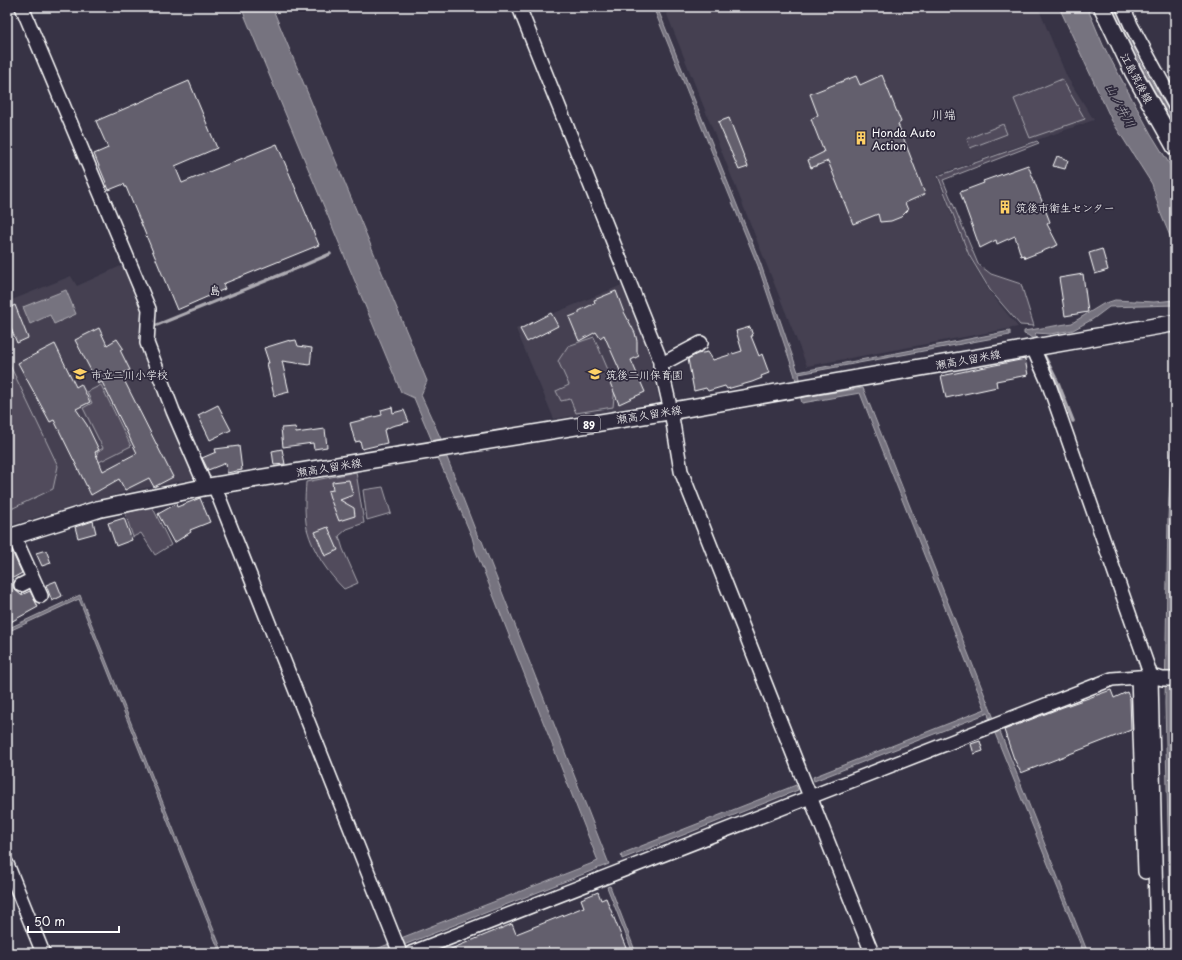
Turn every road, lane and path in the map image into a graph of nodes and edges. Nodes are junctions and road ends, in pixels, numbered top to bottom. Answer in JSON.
{"nodes":[{"id":1,"x":22,"y":7,"type":"edge"},
{"id":2,"x":519,"y":7,"type":"edge"},
{"id":3,"x":1102,"y":7,"type":"edge"},
{"id":4,"x":1123,"y":7,"type":"edge"},
{"id":5,"x":1175,"y":106,"type":"edge"},
{"id":6,"x":1175,"y":147,"type":"edge"},
{"id":7,"x":1175,"y":323,"type":"edge"},
{"id":8,"x":701,"y":343,"type":"dead end"},
{"id":9,"x":1033,"y":348,"type":"junction"},
{"id":10,"x":660,"y":365,"type":"junction"},
{"id":11,"x":671,"y":411,"type":"junction"},
{"id":12,"x":210,"y":486,"type":"junction"},
{"id":13,"x":10,"y":537,"type":"edge"},
{"id":14,"x":33,"y":579,"type":"junction"},
{"id":15,"x":21,"y":585,"type":"dead end"},
{"id":16,"x":41,"y":596,"type":"dead end"},
{"id":17,"x":1157,"y":678,"type":"edge"},
{"id":18,"x":810,"y":796,"type":"junction"},
{"id":19,"x":7,"y":864,"type":"edge"},
{"id":20,"x":1145,"y":872,"type":"dead end"},
{"id":21,"x":43,"y":953,"type":"edge"},
{"id":22,"x":400,"y":953,"type":"edge"},
{"id":23,"x":411,"y":953,"type":"edge"},
{"id":24,"x":872,"y":953,"type":"edge"},
{"id":25,"x":1157,"y":953,"type":"edge"}],
"edges":[{"from":1,"to":12,"type":"street"},
{"from":2,"to":10,"type":"street"},
{"from":3,"to":6,"type":"main road","name":"江島筑後線"},
{"from":4,"to":5,"type":"street"},
{"from":7,"to":9,"type":"main road","name":"瀬高久留米線","number":"89"},
{"from":8,"to":10,"type":"street"},
{"from":9,"to":11,"type":"main road","name":"瀬高久留米線","number":"89"},
{"from":9,"to":17,"type":"street"},
{"from":10,"to":11,"type":"street"},
{"from":11,"to":12,"type":"main road","name":"瀬高久留米線","number":"89"},
{"from":11,"to":18,"type":"street"},
{"from":12,"to":13,"type":"main road","name":"瀬高久留米線","number":"89"},
{"from":12,"to":22,"type":"street"},
{"from":13,"to":14,"type":"street"},
{"from":14,"to":15,"type":"street"},
{"from":14,"to":16,"type":"street"},
{"from":17,"to":18,"type":"street"},
{"from":17,"to":20,"type":"street"},
{"from":17,"to":25,"type":"street"},
{"from":18,"to":23,"type":"street"},
{"from":18,"to":24,"type":"street"},
{"from":19,"to":21,"type":"street"}]}
